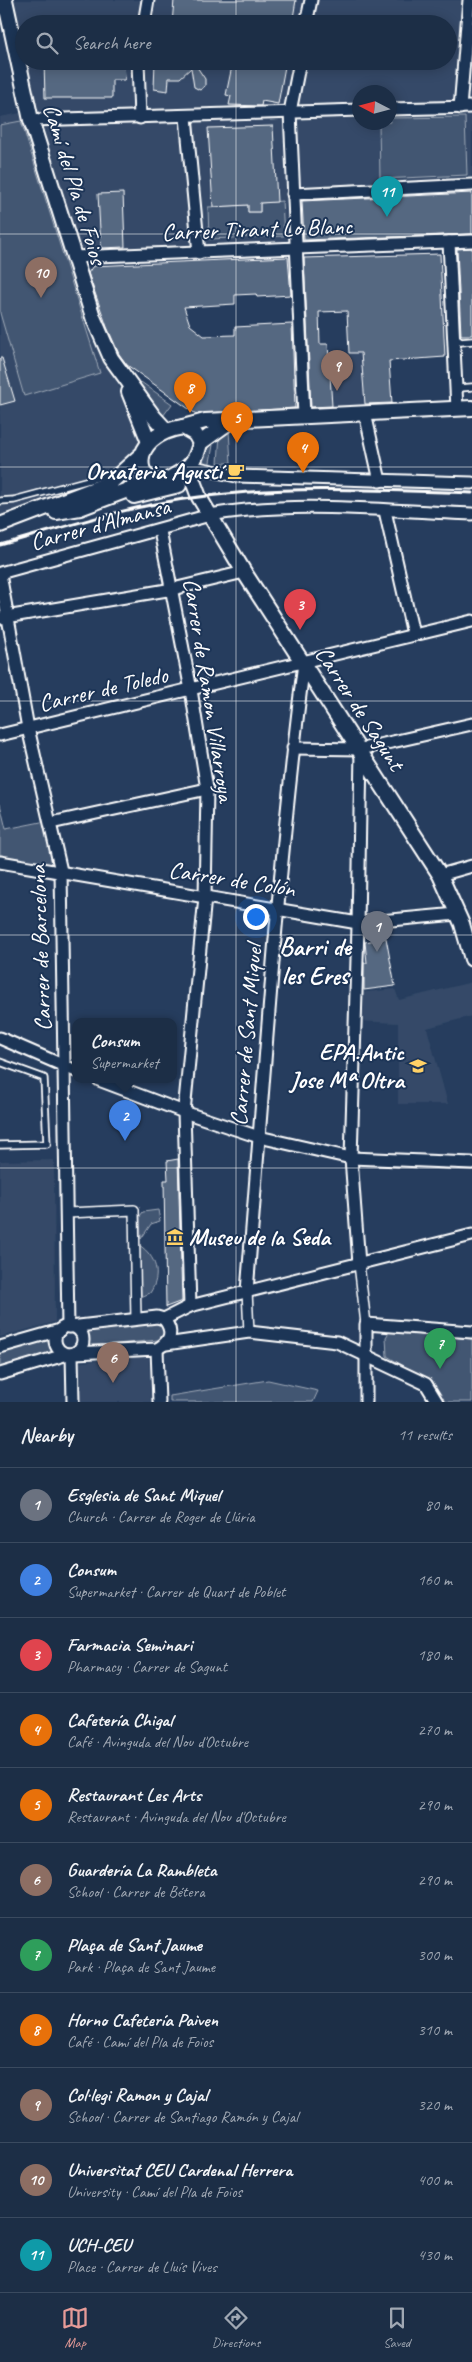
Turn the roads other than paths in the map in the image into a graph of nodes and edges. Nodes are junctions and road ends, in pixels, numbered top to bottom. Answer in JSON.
{"nodes":[{"id":1,"x":5,"y":0,"type":"edge"},
{"id":2,"x":148,"y":0,"type":"edge"},
{"id":3,"x":311,"y":0,"type":"edge"},
{"id":4,"x":469,"y":0,"type":"edge"},
{"id":5,"x":146,"y":15,"type":"edge"},
{"id":6,"x":308,"y":15,"type":"edge"},
{"id":7,"x":15,"y":46,"type":"edge"},
{"id":8,"x":468,"y":61,"type":"edge"},
{"id":9,"x":20,"y":70,"type":"edge"},
{"id":10,"x":138,"y":70,"type":"edge"},
{"id":11,"x":298,"y":70,"type":"edge"},
{"id":12,"x":472,"y":107,"type":"edge"},
{"id":13,"x":460,"y":108,"type":"junction"},
{"id":14,"x":397,"y":109,"type":"edge"},
{"id":15,"x":352,"y":110,"type":"edge"},
{"id":16,"x":290,"y":112,"type":"junction"},
{"id":17,"x":186,"y":117,"type":"junction"},
{"id":18,"x":140,"y":118,"type":"junction"},
{"id":19,"x":31,"y":120,"type":"junction"},
{"id":20,"x":472,"y":185,"type":"edge"},
{"id":21,"x":293,"y":194,"type":"junction"},
{"id":22,"x":472,"y":241,"type":"edge"},
{"id":23,"x":449,"y":242,"type":"junction"},
{"id":24,"x":296,"y":249,"type":"junction"},
{"id":25,"x":199,"y":253,"type":"junction"},
{"id":26,"x":73,"y":256,"type":"junction"},
{"id":27,"x":453,"y":335,"type":"junction"},
{"id":28,"x":472,"y":341,"type":"edge"},
{"id":29,"x":122,"y":375,"type":"junction"},
{"id":30,"x":472,"y":387,"type":"edge"},
{"id":31,"x":456,"y":392,"type":"junction"},
{"id":32,"x":472,"y":408,"type":"edge"},
{"id":33,"x":457,"y":409,"type":"junction"},
{"id":34,"x":365,"y":413,"type":"junction"},
{"id":35,"x":304,"y":416,"type":"junction"},
{"id":36,"x":232,"y":420,"type":"junction"},
{"id":37,"x":183,"y":427,"type":"junction"},
{"id":38,"x":166,"y":430,"type":"junction"},
{"id":39,"x":148,"y":442,"type":"junction"},
{"id":40,"x":200,"y":443,"type":"junction"},
{"id":41,"x":141,"y":455,"type":"junction"},
{"id":42,"x":193,"y":468,"type":"junction"},
{"id":43,"x":124,"y":472,"type":"junction"},
{"id":44,"x":159,"y":480,"type":"junction"},
{"id":45,"x":380,"y":481,"type":"junction"},
{"id":46,"x":472,"y":483,"type":"edge"},
{"id":47,"x":180,"y":485,"type":"junction"},
{"id":48,"x":198,"y":494,"type":"junction"},
{"id":49,"x":0,"y":501,"type":"edge"},
{"id":50,"x":80,"y":508,"type":"junction"},
{"id":51,"x":385,"y":511,"type":"junction"},
{"id":52,"x":472,"y":514,"type":"edge"},
{"id":53,"x":210,"y":515,"type":"junction"},
{"id":54,"x":21,"y":519,"type":"junction"},
{"id":55,"x":0,"y":525,"type":"edge"},
{"id":56,"x":160,"y":531,"type":"junction"},
{"id":57,"x":244,"y":572,"type":"junction"},
{"id":58,"x":0,"y":573,"type":"edge"},
{"id":59,"x":173,"y":590,"type":"junction"},
{"id":60,"x":3,"y":617,"type":"edge"},
{"id":61,"x":472,"y":621,"type":"edge"},
{"id":62,"x":413,"y":634,"type":"junction"},
{"id":63,"x":304,"y":664,"type":"junction"},
{"id":64,"x":191,"y":690,"type":"junction"},
{"id":65,"x":472,"y":724,"type":"edge"},
{"id":66,"x":28,"y":728,"type":"junction"},
{"id":67,"x":0,"y":735,"type":"edge"},
{"id":68,"x":293,"y":748,"type":"junction"},
{"id":69,"x":361,"y":749,"type":"junction"},
{"id":70,"x":207,"y":789,"type":"junction"},
{"id":71,"x":51,"y":823,"type":"junction"},
{"id":72,"x":0,"y":862,"type":"edge"},
{"id":73,"x":472,"y":866,"type":"edge"},
{"id":74,"x":61,"y":871,"type":"junction"},
{"id":75,"x":440,"y":875,"type":"junction"},
{"id":76,"x":204,"y":897,"type":"junction"},
{"id":77,"x":278,"y":907,"type":"junction"},
{"id":78,"x":464,"y":920,"type":"edge"},
{"id":79,"x":358,"y":923,"type":"junction"},
{"id":80,"x":471,"y":953,"type":"edge"},
{"id":81,"x":0,"y":1038,"type":"edge"},
{"id":82,"x":0,"y":1062,"type":"edge"},
{"id":83,"x":65,"y":1066,"type":"junction"},
{"id":84,"x":72,"y":1069,"type":"edge"},
{"id":85,"x":107,"y":1083,"type":"edge"},
{"id":86,"x":184,"y":1112,"type":"junction"},
{"id":87,"x":260,"y":1137,"type":"junction"},
{"id":88,"x":0,"y":1145,"type":"edge"},
{"id":89,"x":351,"y":1158,"type":"junction"},
{"id":90,"x":472,"y":1163,"type":"edge"},
{"id":91,"x":66,"y":1213,"type":"junction"},
{"id":92,"x":472,"y":1235,"type":"edge"},
{"id":93,"x":359,"y":1264,"type":"junction"},
{"id":94,"x":248,"y":1291,"type":"junction"},
{"id":95,"x":190,"y":1306,"type":"junction"},
{"id":96,"x":164,"y":1319,"type":"junction"},
{"id":97,"x":136,"y":1320,"type":"junction"},
{"id":98,"x":366,"y":1324,"type":"junction"},
{"id":99,"x":66,"y":1328,"type":"junction"},
{"id":100,"x":249,"y":1332,"type":"junction"},
{"id":101,"x":472,"y":1332,"type":"edge"},
{"id":102,"x":162,"y":1346,"type":"junction"},
{"id":103,"x":0,"y":1347,"type":"edge"},
{"id":104,"x":72,"y":1354,"type":"junction"},
{"id":105,"x":365,"y":1354,"type":"junction"},
{"id":106,"x":0,"y":1374,"type":"edge"},
{"id":107,"x":73,"y":1402,"type":"edge"},
{"id":108,"x":159,"y":1402,"type":"edge"},
{"id":109,"x":366,"y":1402,"type":"edge"},
{"id":110,"x":437,"y":1402,"type":"edge"}],
"edges":[{"from":1,"to":7,"type":"street","name":"Camí del Pla de Foios"},
{"from":2,"to":5,"type":"street"},
{"from":3,"to":6,"type":"street"},
{"from":4,"to":8,"type":"street"},
{"from":8,"to":13,"type":"street"},
{"from":9,"to":19,"type":"street","name":"Camí del Pla de Foios"},
{"from":10,"to":18,"type":"street"},
{"from":11,"to":16,"type":"street"},
{"from":12,"to":13,"type":"street"},
{"from":13,"to":14,"type":"street"},
{"from":15,"to":16,"type":"street"},
{"from":16,"to":17,"type":"street"},
{"from":16,"to":21,"type":"street"},
{"from":17,"to":18,"type":"street"},
{"from":17,"to":25,"type":"street"},
{"from":18,"to":19,"type":"street"},
{"from":19,"to":26,"type":"street","name":"Camí del Pla de Foios"},
{"from":20,"to":21,"type":"street"},
{"from":21,"to":24,"type":"street"},
{"from":22,"to":23,"type":"street","name":"Carrer Tirant Lo Blanc"},
{"from":23,"to":24,"type":"street","name":"Carrer Tirant Lo Blanc"},
{"from":23,"to":27,"type":"street"},
{"from":24,"to":25,"type":"street","name":"Carrer Tirant Lo Blanc"},
{"from":24,"to":35,"type":"street"},
{"from":25,"to":26,"type":"street","name":"Carrer Tirant Lo Blanc"},
{"from":26,"to":29,"type":"street","name":"Camí del Pla de Foios"},
{"from":27,"to":28,"type":"lane"},
{"from":27,"to":31,"type":"street"},
{"from":29,"to":38,"type":"street","name":"Camí del Pla de Foios"},
{"from":29,"to":39,"type":"street","name":"Camí del Pla de Foios"},
{"from":30,"to":31,"type":"lane"},
{"from":31,"to":33,"type":"street"},
{"from":32,"to":33,"type":"street"},
{"from":33,"to":34,"type":"street"},
{"from":34,"to":35,"type":"street"},
{"from":34,"to":45,"type":"street"},
{"from":35,"to":36,"type":"street"},
{"from":36,"to":37,"type":"street"},
{"from":36,"to":40,"type":"street"},
{"from":37,"to":38,"type":"street"},
{"from":37,"to":40,"type":"street"},
{"from":38,"to":39,"type":"street"},
{"from":39,"to":41,"type":"street"},
{"from":40,"to":42,"type":"street"},
{"from":41,"to":43,"type":"street"},
{"from":41,"to":44,"type":"street"},
{"from":42,"to":44,"type":"street"},
{"from":42,"to":45,"type":"street"},
{"from":42,"to":48,"type":"street","name":"Carrer de Sagunt"},
{"from":43,"to":49,"type":"lane"},
{"from":43,"to":54,"type":"street"},
{"from":44,"to":47,"type":"street"},
{"from":44,"to":50,"type":"street"},
{"from":45,"to":46,"type":"street"},
{"from":47,"to":48,"type":"street"},
{"from":47,"to":50,"type":"street"},
{"from":48,"to":53,"type":"street","name":"Carrer de Sagunt"},
{"from":50,"to":54,"type":"street"},
{"from":51,"to":52,"type":"street","name":"Carrer d'Almansa"},
{"from":51,"to":53,"type":"street","name":"Carrer d'Almansa"},
{"from":51,"to":62,"type":"street"},
{"from":53,"to":56,"type":"street","name":"Carrer d'Almansa"},
{"from":53,"to":57,"type":"street","name":"Carrer de Sagunt"},
{"from":54,"to":55,"type":"street"},
{"from":56,"to":58,"type":"street","name":"Carrer d'Almansa"},
{"from":56,"to":59,"type":"street","name":"Carrer de Ramon Villarroya"},
{"from":57,"to":59,"type":"street"},
{"from":57,"to":63,"type":"street","name":"Carrer de Sagunt"},
{"from":58,"to":60,"type":"street","name":"Carrer de Barcelona"},
{"from":59,"to":60,"type":"street"},
{"from":59,"to":64,"type":"street","name":"Carrer de Ramon Villarroya"},
{"from":60,"to":66,"type":"street","name":"Carrer de Barcelona"},
{"from":61,"to":62,"type":"street","name":"Carrer de Toledo"},
{"from":62,"to":63,"type":"street","name":"Carrer de Toledo"},
{"from":63,"to":64,"type":"street","name":"Carrer de Toledo"},
{"from":63,"to":68,"type":"street","name":"Carrer de Sant Miquel"},
{"from":63,"to":69,"type":"street","name":"Carrer de Sagunt"},
{"from":64,"to":66,"type":"street","name":"Carrer de Toledo"},
{"from":64,"to":70,"type":"street","name":"Carrer de Ramon Villarroya"},
{"from":65,"to":69,"type":"street"},
{"from":66,"to":67,"type":"street","name":"Carrer de Toledo"},
{"from":66,"to":71,"type":"street","name":"Carrer de Barcelona"},
{"from":68,"to":69,"type":"street"},
{"from":68,"to":77,"type":"street","name":"Carrer de Sant Miquel"},
{"from":69,"to":75,"type":"street","name":"Carrer de Sagunt"},
{"from":69,"to":79,"type":"street"},
{"from":70,"to":71,"type":"street"},
{"from":70,"to":76,"type":"street","name":"Carrer de Ramon Villarroya"},
{"from":71,"to":74,"type":"street","name":"Carrer de Barcelona"},
{"from":72,"to":74,"type":"street","name":"Carrer de Colón"},
{"from":73,"to":75,"type":"street"},
{"from":74,"to":76,"type":"street","name":"Carrer de Colón"},
{"from":74,"to":83,"type":"street","name":"Carrer de Barcelona"},
{"from":75,"to":78,"type":"street","name":"Carrer de Sagunt"},
{"from":76,"to":77,"type":"street","name":"Carrer de Colón"},
{"from":76,"to":86,"type":"street","name":"Carrer de Ramon Villarroya"},
{"from":77,"to":79,"type":"street","name":"Carrer de Colón"},
{"from":77,"to":87,"type":"street","name":"Carrer de Sant Miquel"},
{"from":78,"to":79,"type":"street","name":"Carrer de Colón"},
{"from":78,"to":80,"type":"street","name":"Carrer de Sagunt"},
{"from":79,"to":89,"type":"street"},
{"from":81,"to":83,"type":"street"},
{"from":82,"to":88,"type":"lane"},
{"from":83,"to":84,"type":"street"},
{"from":83,"to":91,"type":"street","name":"Carrer de Barcelona"},
{"from":85,"to":86,"type":"street"},
{"from":86,"to":87,"type":"street"},
{"from":86,"to":95,"type":"street","name":"Carrer de Ramon Villarroya"},
{"from":87,"to":89,"type":"street"},
{"from":87,"to":94,"type":"street","name":"Carrer de Sant Miquel"},
{"from":89,"to":90,"type":"street"},
{"from":89,"to":93,"type":"street"},
{"from":91,"to":97,"type":"street"},
{"from":91,"to":99,"type":"street","name":"Carrer de Barcelona"},
{"from":92,"to":93,"type":"street"},
{"from":93,"to":94,"type":"street"},
{"from":93,"to":98,"type":"street"},
{"from":94,"to":95,"type":"street"},
{"from":94,"to":100,"type":"street"},
{"from":95,"to":96,"type":"street"},
{"from":96,"to":97,"type":"street"},
{"from":96,"to":102,"type":"street"},
{"from":97,"to":99,"type":"street"},
{"from":98,"to":101,"type":"street"},
{"from":98,"to":105,"type":"street"},
{"from":99,"to":103,"type":"street"},
{"from":99,"to":104,"type":"street"},
{"from":99,"to":104,"type":"street"},
{"from":100,"to":102,"type":"street"},
{"from":100,"to":105,"type":"street"},
{"from":102,"to":104,"type":"street"},
{"from":102,"to":108,"type":"street"},
{"from":104,"to":106,"type":"street"},
{"from":104,"to":107,"type":"street"},
{"from":105,"to":109,"type":"street"},
{"from":105,"to":110,"type":"street"}]}
